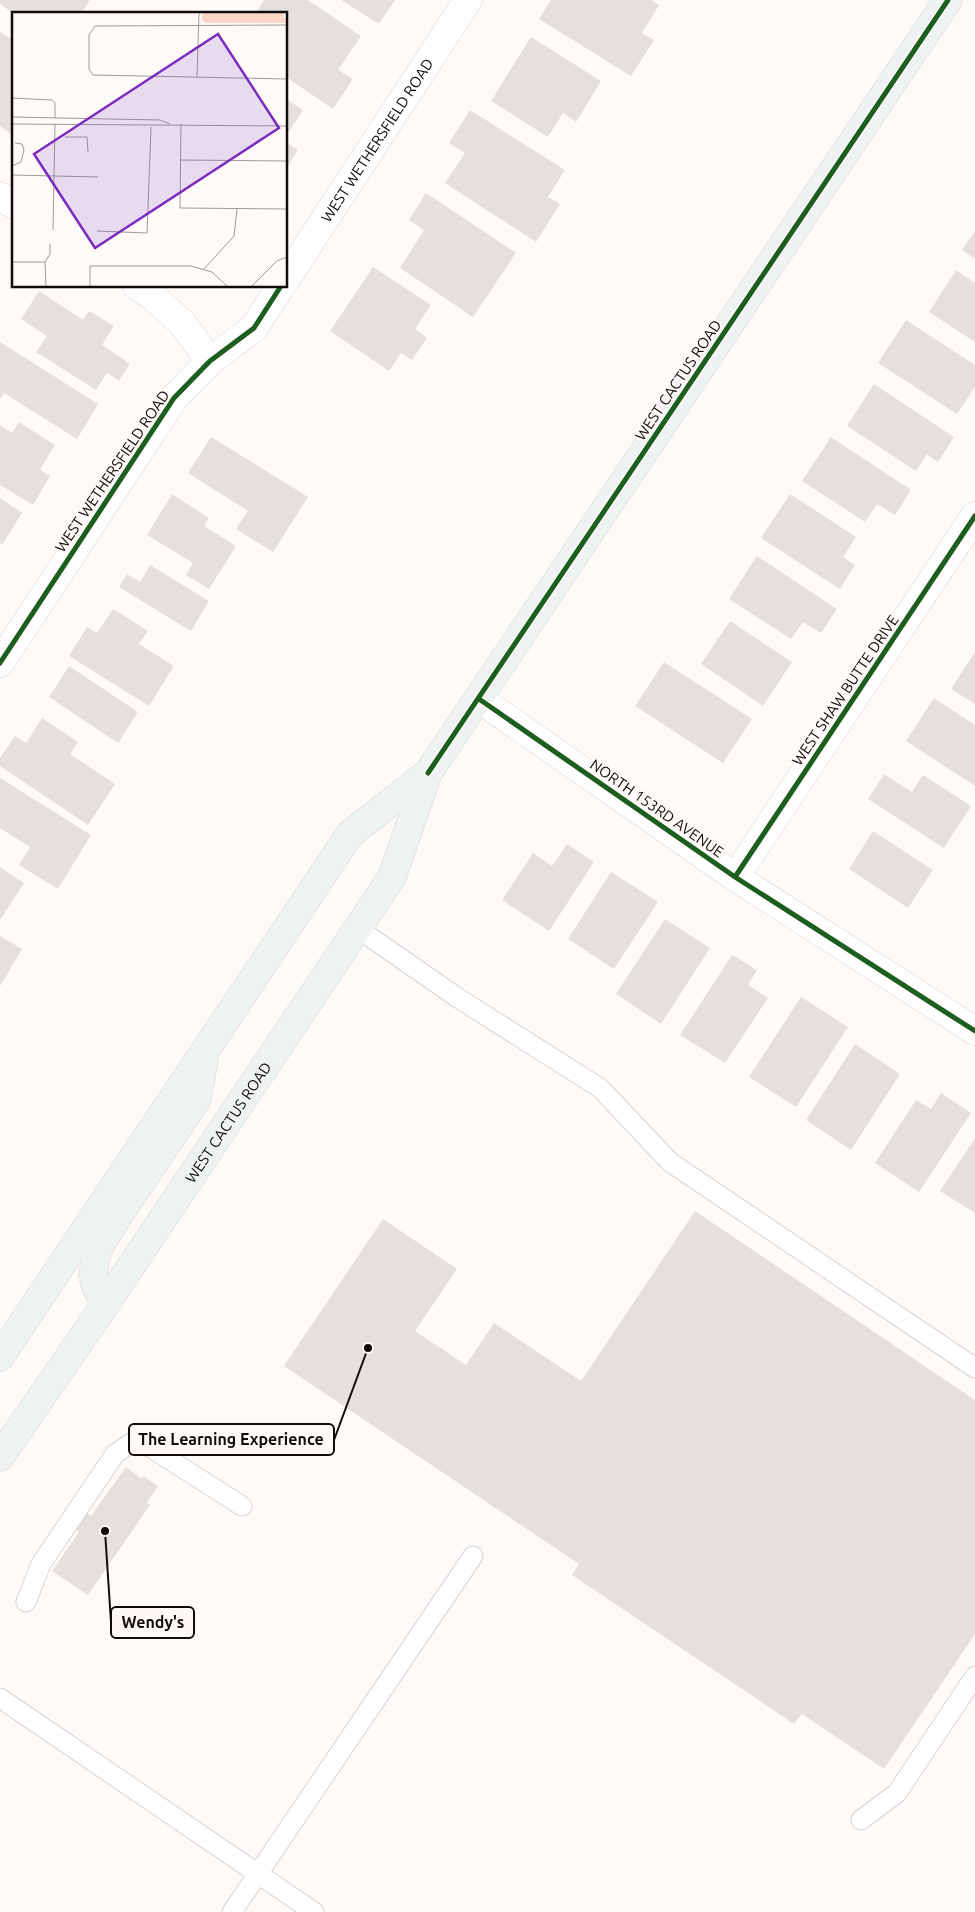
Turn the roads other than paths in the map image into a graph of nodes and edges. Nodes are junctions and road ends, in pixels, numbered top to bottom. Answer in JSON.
{"nodes":[{"id":1,"x":468,"y":0,"type":"edge"},
{"id":2,"x":948,"y":0,"type":"edge"},
{"id":3,"x":0,"y":196,"type":"edge"},
{"id":4,"x":12,"y":204,"type":"edge"},
{"id":5,"x":288,"y":276,"type":"edge"},
{"id":6,"x":140,"y":288,"type":"edge"},
{"id":7,"x":280,"y":288,"type":"edge"},
{"id":8,"x":210,"y":361,"type":"junction"},
{"id":9,"x":975,"y":516,"type":"edge"},
{"id":10,"x":0,"y":663,"type":"edge"},
{"id":11,"x":479,"y":699,"type":"junction"},
{"id":12,"x":428,"y":773,"type":"junction"},
{"id":13,"x":735,"y":876,"type":"junction"},
{"id":14,"x":357,"y":928,"type":"junction"},
{"id":15,"x":975,"y":1030,"type":"edge"},
{"id":16,"x":206,"y":1049,"type":"junction"},
{"id":17,"x":105,"y":1305,"type":"junction"},
{"id":18,"x":0,"y":1357,"type":"edge"},
{"id":19,"x":975,"y":1368,"type":"edge"},
{"id":20,"x":0,"y":1457,"type":"edge"},
{"id":21,"x":242,"y":1506,"type":"dead end"},
{"id":22,"x":473,"y":1556,"type":"dead end"},
{"id":23,"x":26,"y":1602,"type":"dead end"},
{"id":24,"x":975,"y":1676,"type":"edge"},
{"id":25,"x":0,"y":1698,"type":"edge"},
{"id":26,"x":861,"y":1820,"type":"dead end"},
{"id":27,"x":257,"y":1875,"type":"junction"},
{"id":28,"x":232,"y":1912,"type":"edge"},
{"id":29,"x":314,"y":1912,"type":"edge"}],
"edges":[{"from":1,"to":5,"type":"street","name":"WEST WETHERSFIELD ROAD"},
{"from":2,"to":11,"type":"main road","name":"WEST CACTUS ROAD"},
{"from":3,"to":4,"type":"street"},
{"from":6,"to":8,"type":"street"},
{"from":7,"to":8,"type":"street","name":"WEST WETHERSFIELD ROAD"},
{"from":8,"to":10,"type":"street","name":"WEST WETHERSFIELD ROAD"},
{"from":9,"to":13,"type":"street","name":"WEST SHAW BUTTE DRIVE"},
{"from":11,"to":12,"type":"main road","name":"WEST CACTUS ROAD"},
{"from":11,"to":13,"type":"street","name":"NORTH 153RD AVENUE"},
{"from":12,"to":14,"type":"main road","name":"WEST CACTUS ROAD"},
{"from":12,"to":16,"type":"main road","name":"WEST CACTUS ROAD"},
{"from":13,"to":15,"type":"street","name":"NORTH 153RD AVENUE"},
{"from":14,"to":17,"type":"main road","name":"WEST CACTUS ROAD"},
{"from":14,"to":19,"type":"lane"},
{"from":16,"to":17,"type":"main road"},
{"from":16,"to":18,"type":"main road","name":"WEST CACTUS ROAD"},
{"from":17,"to":20,"type":"main road","name":"WEST CACTUS ROAD"},
{"from":21,"to":23,"type":"lane"},
{"from":22,"to":27,"type":"lane"},
{"from":24,"to":26,"type":"lane"},
{"from":25,"to":27,"type":"lane"},
{"from":27,"to":28,"type":"lane"},
{"from":27,"to":29,"type":"lane"}]}
